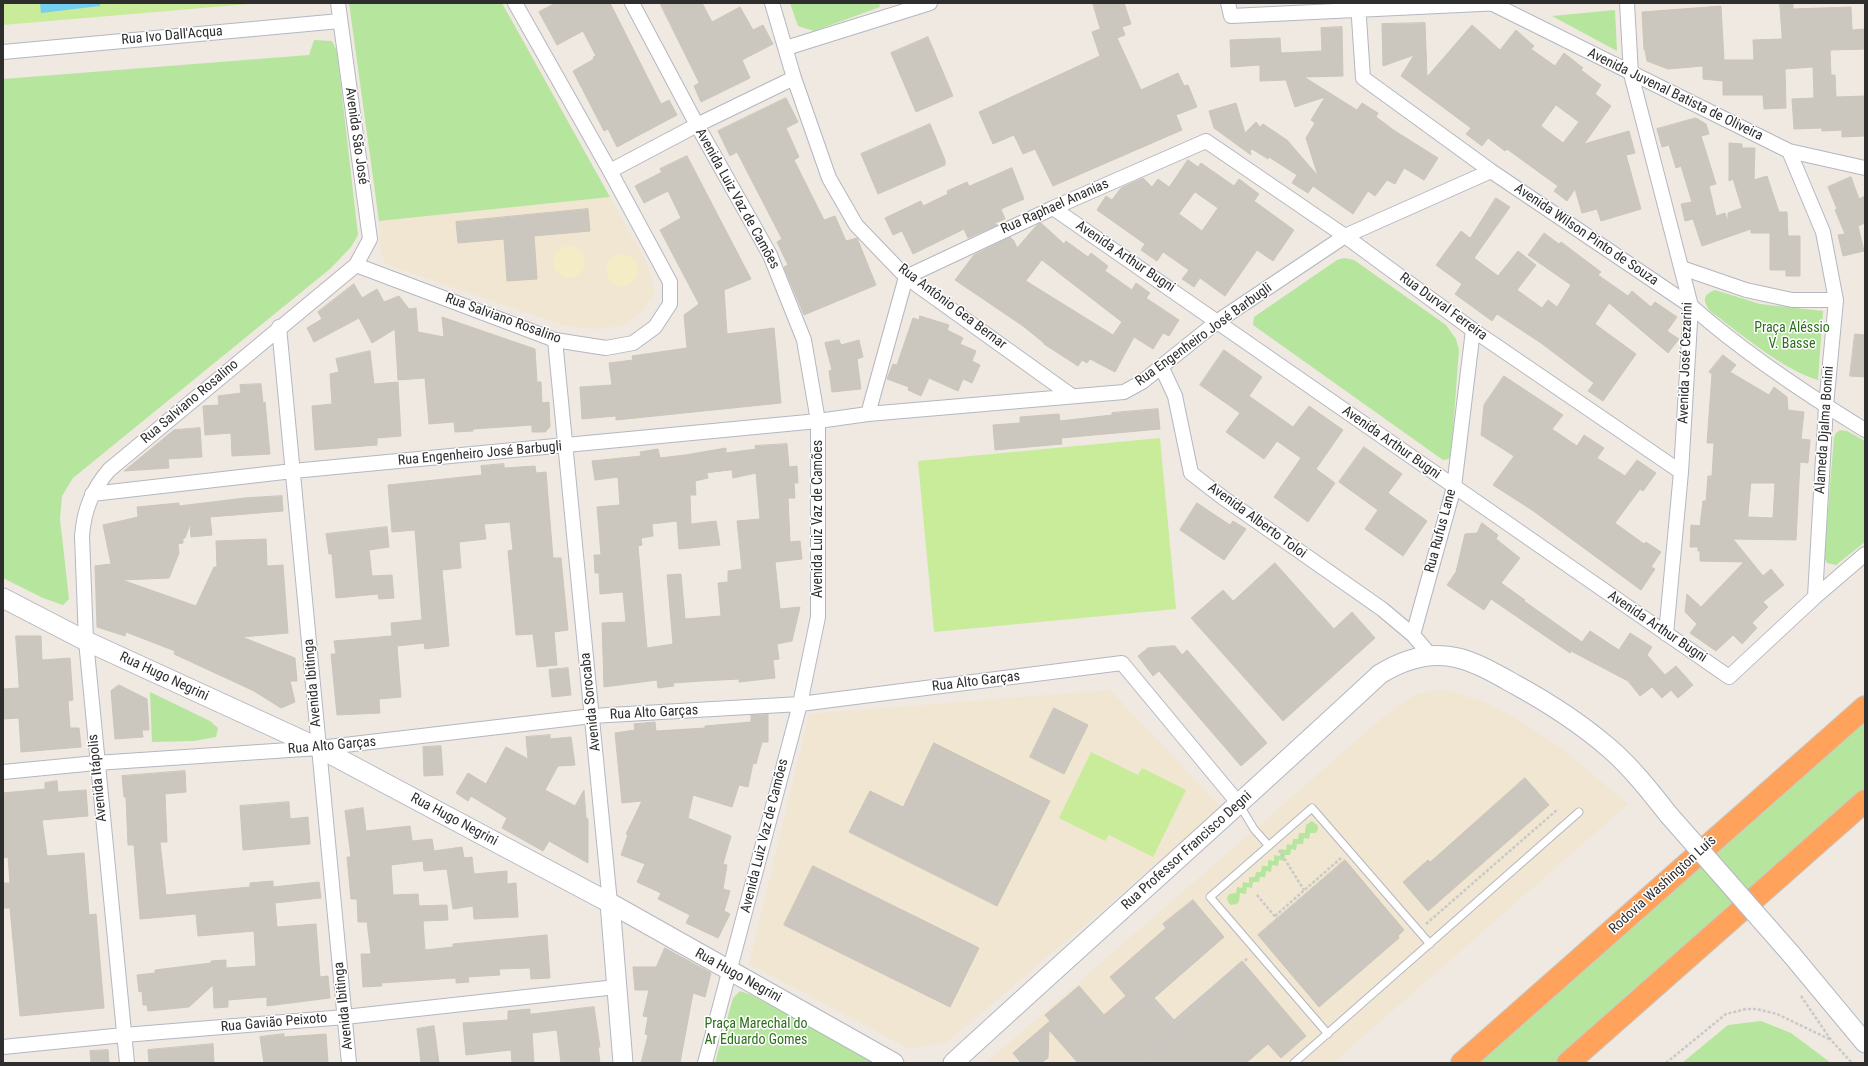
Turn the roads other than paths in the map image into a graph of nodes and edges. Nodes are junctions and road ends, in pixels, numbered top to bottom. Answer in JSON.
{"nodes":[{"id":1,"x":338,"y":3,"type":"edge"},
{"id":2,"x":515,"y":3,"type":"edge"},
{"id":3,"x":632,"y":3,"type":"edge"},
{"id":4,"x":772,"y":3,"type":"edge"},
{"id":5,"x":930,"y":3,"type":"edge"},
{"id":6,"x":1509,"y":3,"type":"edge"},
{"id":7,"x":1627,"y":3,"type":"edge"},
{"id":8,"x":1493,"y":4,"type":"edge"},
{"id":9,"x":1359,"y":7,"type":"edge"},
{"id":10,"x":1230,"y":9,"type":"edge"},
{"id":11,"x":340,"y":21,"type":"junction"},
{"id":12,"x":786,"y":48,"type":"junction"},
{"id":13,"x":3,"y":52,"type":"edge"},
{"id":14,"x":1631,"y":74,"type":"junction"},
{"id":15,"x":794,"y":78,"type":"junction"},
{"id":16,"x":697,"y":125,"type":"junction"},
{"id":17,"x":1206,"y":141,"type":"joint"},
{"id":18,"x":1789,"y":151,"type":"junction"},
{"id":19,"x":1865,"y":168,"type":"edge"},
{"id":20,"x":610,"y":171,"type":"junction"},
{"id":21,"x":1491,"y":171,"type":"junction"},
{"id":22,"x":1053,"y":208,"type":"junction"},
{"id":23,"x":1345,"y":236,"type":"junction"},
{"id":24,"x":356,"y":265,"type":"junction"},
{"id":25,"x":1682,"y":268,"type":"junction"},
{"id":26,"x":906,"y":277,"type":"junction"},
{"id":27,"x":1836,"y":300,"type":"junction"},
{"id":28,"x":1691,"y":306,"type":"junction"},
{"id":29,"x":1218,"y":321,"type":"junction"},
{"id":30,"x":279,"y":327,"type":"junction"},
{"id":31,"x":1473,"y":330,"type":"junction"},
{"id":32,"x":555,"y":340,"type":"junction"},
{"id":33,"x":1161,"y":366,"type":"junction"},
{"id":34,"x":1072,"y":396,"type":"junction"},
{"id":35,"x":1826,"y":406,"type":"junction"},
{"id":36,"x":868,"y":414,"type":"junction"},
{"id":37,"x":818,"y":421,"type":"junction"},
{"id":38,"x":1865,"y":430,"type":"edge"},
{"id":39,"x":567,"y":446,"type":"junction"},
{"id":40,"x":293,"y":471,"type":"junction"},
{"id":41,"x":1681,"y":472,"type":"junction"},
{"id":42,"x":1454,"y":487,"type":"junction"},
{"id":43,"x":92,"y":494,"type":"junction"},
{"id":44,"x":1865,"y":554,"type":"edge"},
{"id":45,"x":1814,"y":597,"type":"junction"},
{"id":46,"x":3,"y":598,"type":"edge"},
{"id":47,"x":1666,"y":634,"type":"junction"},
{"id":48,"x":1413,"y":635,"type":"junction"},
{"id":49,"x":86,"y":641,"type":"junction"},
{"id":50,"x":1431,"y":656,"type":"junction"},
{"id":51,"x":800,"y":704,"type":"junction"},
{"id":52,"x":1865,"y":707,"type":"edge"},
{"id":53,"x":592,"y":716,"type":"junction"},
{"id":54,"x":319,"y":748,"type":"junction"},
{"id":55,"x":96,"y":763,"type":"junction"},
{"id":56,"x":3,"y":772,"type":"edge"},
{"id":57,"x":1865,"y":801,"type":"edge"},
{"id":58,"x":1239,"y":804,"type":"junction"},
{"id":59,"x":1579,"y":812,"type":"dead end"},
{"id":60,"x":1268,"y":846,"type":"junction"},
{"id":61,"x":610,"y":903,"type":"junction"},
{"id":62,"x":642,"y":921,"type":"junction"},
{"id":63,"x":612,"y":938,"type":"junction"},
{"id":64,"x":1430,"y":944,"type":"junction"},
{"id":65,"x":730,"y":972,"type":"junction"},
{"id":66,"x":616,"y":987,"type":"junction"},
{"id":67,"x":345,"y":1017,"type":"junction"},
{"id":68,"x":1328,"y":1034,"type":"junction"},
{"id":69,"x":124,"y":1035,"type":"junction"},
{"id":70,"x":1865,"y":1043,"type":"edge"},
{"id":71,"x":3,"y":1047,"type":"edge"},
{"id":72,"x":127,"y":1063,"type":"edge"},
{"id":73,"x":349,"y":1063,"type":"edge"},
{"id":74,"x":623,"y":1063,"type":"edge"},
{"id":75,"x":705,"y":1063,"type":"edge"},
{"id":76,"x":894,"y":1063,"type":"edge"},
{"id":77,"x":953,"y":1063,"type":"edge"},
{"id":78,"x":1294,"y":1063,"type":"edge"},
{"id":79,"x":1462,"y":1063,"type":"edge"},
{"id":80,"x":1568,"y":1063,"type":"edge"}],
"edges":[{"from":1,"to":11,"type":"street","name":"Avenida São José"},
{"from":2,"to":20,"type":"street","name":"Rua Salviano Rosalino"},
{"from":3,"to":16,"type":"street","name":"Avenida Luiz Vaz de Camões"},
{"from":4,"to":12,"type":"street","name":"Rua Antônio Gea Bernar"},
{"from":5,"to":12,"type":"street"},
{"from":6,"to":8,"type":"street"},
{"from":7,"to":14,"type":"street","name":"Avenida José Cezarini"},
{"from":8,"to":9,"type":"street"},
{"from":8,"to":14,"type":"street","name":"Avenida Juvenal Batista de Oliveira"},
{"from":9,"to":10,"type":"street"},
{"from":9,"to":21,"type":"street","name":"Avenida Wilson Pinto de Souza"},
{"from":11,"to":13,"type":"street","name":"Rua Ivo Dall'Acqua"},
{"from":11,"to":24,"type":"street","name":"Avenida São José"},
{"from":12,"to":15,"type":"street","name":"Rua Antônio Gea Bernar"},
{"from":14,"to":18,"type":"street","name":"Avenida Juvenal Batista de Oliveira"},
{"from":14,"to":25,"type":"street","name":"Avenida José Cezarini"},
{"from":15,"to":16,"type":"street"},
{"from":15,"to":26,"type":"street","name":"Rua Antônio Gea Bernar"},
{"from":16,"to":20,"type":"street"},
{"from":16,"to":37,"type":"street","name":"Avenida Luiz Vaz de Camões"},
{"from":17,"to":22,"type":"street","name":"Rua Raphael Ananias"},
{"from":17,"to":23,"type":"street","name":"Rua Durval Ferreira"},
{"from":18,"to":19,"type":"street","name":"Avenida Juvenal Batista de Oliveira"},
{"from":18,"to":27,"type":"street","name":"Alameda Djalma Bonini"},
{"from":20,"to":32,"type":"street","name":"Rua Salviano Rosalino"},
{"from":21,"to":23,"type":"street","name":"Rua Engenheiro José Barbugli"},
{"from":21,"to":28,"type":"street","name":"Avenida Wilson Pinto de Souza"},
{"from":22,"to":26,"type":"street","name":"Rua Raphael Ananias"},
{"from":22,"to":29,"type":"street","name":"Avenida Arthur Bugni"},
{"from":23,"to":29,"type":"street","name":"Rua Engenheiro José Barbugli"},
{"from":23,"to":31,"type":"street","name":"Rua Durval Ferreira"},
{"from":24,"to":30,"type":"street","name":"Rua Salviano Rosalino"},
{"from":24,"to":32,"type":"street","name":"Rua Salviano Rosalino"},
{"from":25,"to":27,"type":"street"},
{"from":25,"to":28,"type":"street","name":"Avenida José Cezarini"},
{"from":26,"to":34,"type":"street","name":"Rua Antônio Gea Bernar"},
{"from":26,"to":36,"type":"street"},
{"from":27,"to":35,"type":"street","name":"Alameda Djalma Bonini"},
{"from":28,"to":35,"type":"street","name":"Avenida Wilson Pinto de Souza"},
{"from":28,"to":41,"type":"street","name":"Avenida José Cezarini"},
{"from":29,"to":33,"type":"street","name":"Rua Engenheiro José Barbugli"},
{"from":29,"to":42,"type":"street","name":"Avenida Arthur Bugni"},
{"from":30,"to":40,"type":"street","name":"Avenida Ibitinga"},
{"from":30,"to":43,"type":"street","name":"Rua Salviano Rosalino"},
{"from":31,"to":41,"type":"street","name":"Rua Durval Ferreira"},
{"from":31,"to":42,"type":"street","name":"Rua Rufus Lane"},
{"from":32,"to":39,"type":"street","name":"Avenida Sorocaba"},
{"from":33,"to":34,"type":"street","name":"Rua Engenheiro José Barbugli"},
{"from":33,"to":48,"type":"street","name":"Avenida Alberto Toloi"},
{"from":34,"to":36,"type":"street","name":"Rua Engenheiro José Barbugli"},
{"from":35,"to":38,"type":"street","name":"Avenida Wilson Pinto de Souza"},
{"from":35,"to":45,"type":"street","name":"Alameda Djalma Bonini"},
{"from":36,"to":37,"type":"street","name":"Rua Engenheiro José Barbugli"},
{"from":37,"to":39,"type":"street","name":"Rua Engenheiro José Barbugli"},
{"from":37,"to":51,"type":"street","name":"Avenida Luiz Vaz de Camões"},
{"from":39,"to":40,"type":"street","name":"Rua Engenheiro José Barbugli"},
{"from":39,"to":53,"type":"street","name":"Avenida Sorocaba"},
{"from":40,"to":43,"type":"street","name":"Rua Engenheiro José Barbugli"},
{"from":40,"to":54,"type":"street","name":"Avenida Ibitinga"},
{"from":41,"to":47,"type":"street","name":"Avenida José Cezarini"},
{"from":42,"to":47,"type":"street","name":"Avenida Arthur Bugni"},
{"from":42,"to":48,"type":"street","name":"Rua Rufus Lane"},
{"from":43,"to":49,"type":"street","name":"Avenida Itápolis"},
{"from":44,"to":45,"type":"street"},
{"from":45,"to":47,"type":"street","name":"Avenida Arthur Bugni"},
{"from":46,"to":49,"type":"main road","name":"Rua Hugo Negrini"},
{"from":48,"to":50,"type":"street","name":"Avenida Alberto Toloi"},
{"from":49,"to":54,"type":"main road","name":"Rua Hugo Negrini"},
{"from":49,"to":55,"type":"street","name":"Avenida Itápolis"},
{"from":50,"to":58,"type":"main road","name":"Rua Professor Francisco Degni"},
{"from":50,"to":70,"type":"main road","bridge":true},
{"from":51,"to":53,"type":"street","name":"Rua Alto Garças"},
{"from":51,"to":58,"type":"street","name":"Rua Alto Garças"},
{"from":51,"to":65,"type":"street","name":"Avenida Luiz Vaz de Camões"},
{"from":52,"to":79,"type":"highway","name":"Rodovia Washington Luís"},
{"from":53,"to":54,"type":"street","name":"Rua Alto Garças"},
{"from":53,"to":61,"type":"street","name":"Avenida Sorocaba"},
{"from":54,"to":55,"type":"street","name":"Rua Alto Garças"},
{"from":54,"to":61,"type":"main road","name":"Rua Hugo Negrini"},
{"from":54,"to":67,"type":"street","name":"Avenida Ibitinga"},
{"from":55,"to":56,"type":"street","name":"Rua Alto Garças"},
{"from":55,"to":69,"type":"street","name":"Avenida Itápolis"},
{"from":57,"to":80,"type":"highway"},
{"from":58,"to":60,"type":"lane"},
{"from":58,"to":77,"type":"main road","name":"Rua Professor Francisco Degni"},
{"from":59,"to":64,"type":"lane"},
{"from":60,"to":64,"type":"lane"},
{"from":60,"to":68,"type":"lane"},
{"from":61,"to":62,"type":"main road","name":"Rua Hugo Negrini"},
{"from":61,"to":63,"type":"main road","name":"Avenida Sorocaba"},
{"from":62,"to":63,"type":"main road"},
{"from":62,"to":65,"type":"main road","name":"Rua Hugo Negrini"},
{"from":63,"to":66,"type":"main road","name":"Avenida Sorocaba"},
{"from":64,"to":68,"type":"lane"},
{"from":65,"to":75,"type":"street","name":"Avenida Luiz Vaz de Camões"},
{"from":65,"to":76,"type":"main road","name":"Rua Hugo Negrini"},
{"from":66,"to":67,"type":"street","name":"Rua Gavião Peixoto"},
{"from":66,"to":74,"type":"main road","name":"Avenida Sorocaba"},
{"from":67,"to":69,"type":"street","name":"Rua Gavião Peixoto"},
{"from":67,"to":73,"type":"street","name":"Avenida Ibitinga"},
{"from":68,"to":78,"type":"lane"},
{"from":69,"to":71,"type":"street","name":"Rua Gavião Peixoto"},
{"from":69,"to":72,"type":"street","name":"Avenida Itápolis"}]}
